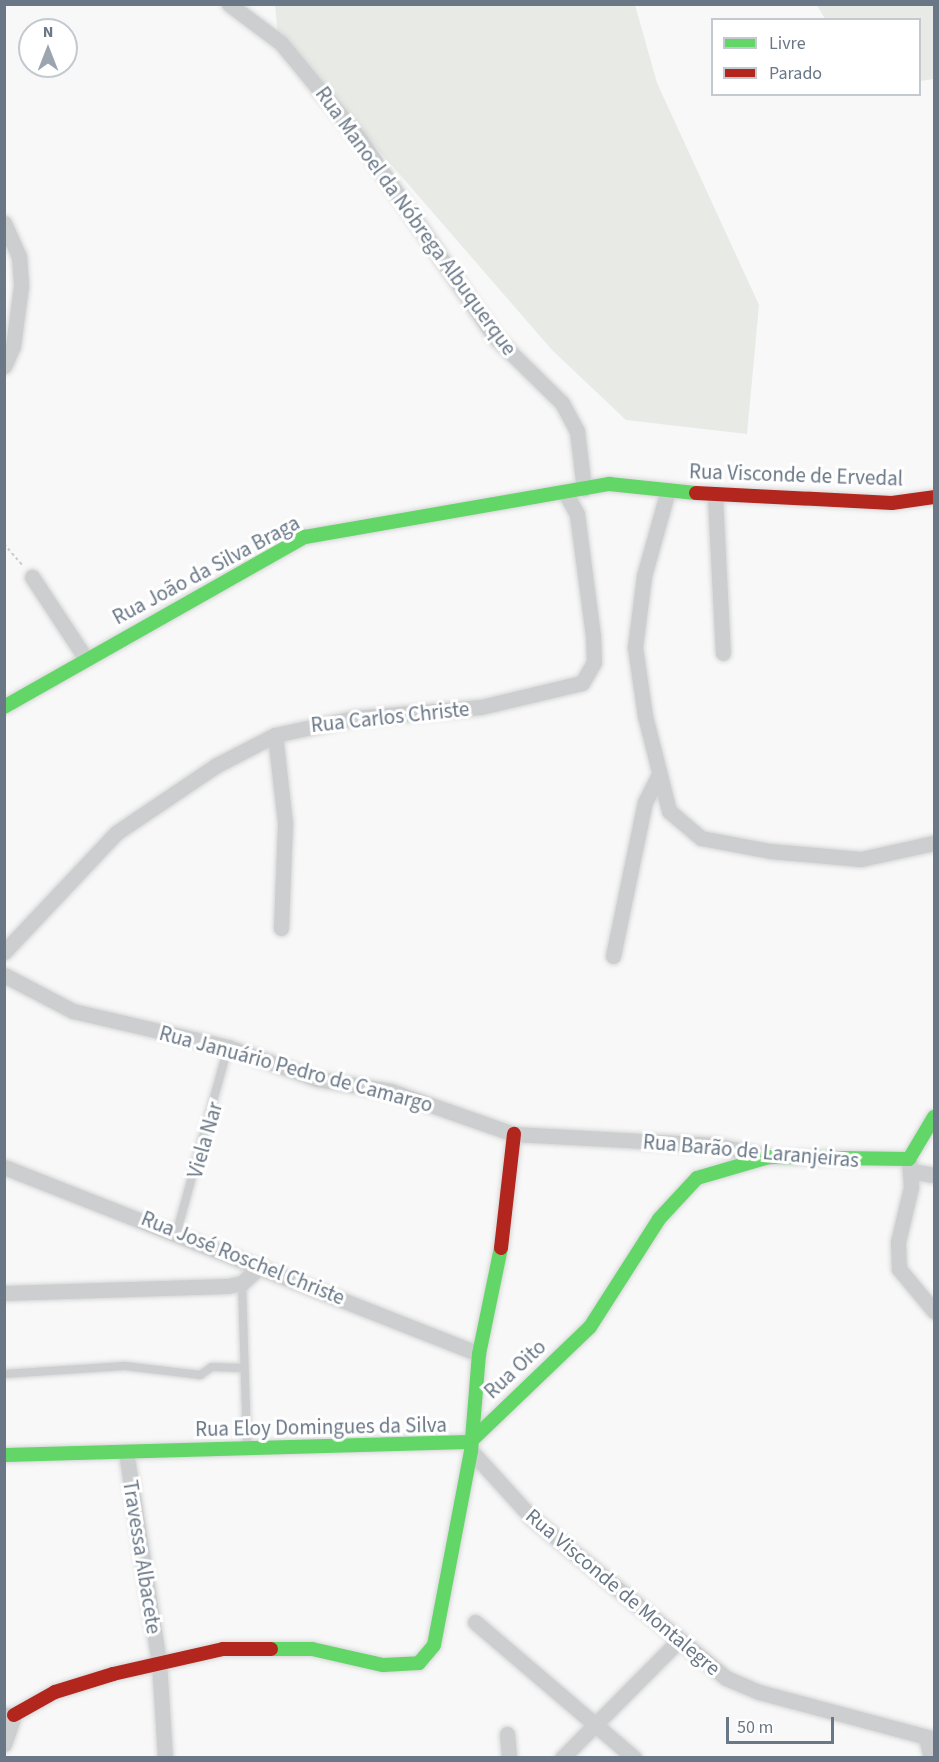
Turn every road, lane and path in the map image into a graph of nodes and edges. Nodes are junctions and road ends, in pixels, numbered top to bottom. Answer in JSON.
{"nodes":[{"id":1,"x":230,"y":4,"type":"edge"},
{"id":2,"x":4,"y":223,"type":"edge"},
{"id":3,"x":4,"y":366,"type":"edge"},
{"id":4,"x":584,"y":489,"type":"junction"},
{"id":5,"x":668,"y":490,"type":"junction"},
{"id":6,"x":565,"y":492,"type":"junction"},
{"id":7,"x":934,"y":496,"type":"edge"},
{"id":8,"x":715,"y":497,"type":"junction"},
{"id":9,"x":4,"y":544,"type":"edge"},
{"id":10,"x":33,"y":577,"type":"joint"},
{"id":11,"x":723,"y":653,"type":"dead end"},
{"id":12,"x":86,"y":659,"type":"junction"},
{"id":13,"x":4,"y":707,"type":"edge"},
{"id":14,"x":275,"y":735,"type":"junction"},
{"id":15,"x":659,"y":774,"type":"junction"},
{"id":16,"x":934,"y":843,"type":"edge"},
{"id":17,"x":281,"y":928,"type":"dead end"},
{"id":18,"x":4,"y":952,"type":"edge"},
{"id":19,"x":613,"y":957,"type":"dead end"},
{"id":20,"x":4,"y":975,"type":"edge"},
{"id":21,"x":228,"y":1047,"type":"junction"},
{"id":22,"x":934,"y":1118,"type":"edge"},
{"id":23,"x":514,"y":1134,"type":"junction"},
{"id":24,"x":594,"y":1138,"type":"joint"},
{"id":25,"x":769,"y":1157,"type":"junction"},
{"id":26,"x":910,"y":1165,"type":"junction"},
{"id":27,"x":4,"y":1167,"type":"edge"},
{"id":28,"x":934,"y":1174,"type":"edge"},
{"id":29,"x":177,"y":1231,"type":"junction"},
{"id":30,"x":258,"y":1268,"type":"junction"},
{"id":31,"x":242,"y":1283,"type":"junction"},
{"id":32,"x":4,"y":1293,"type":"edge"},
{"id":33,"x":934,"y":1311,"type":"edge"},
{"id":34,"x":479,"y":1354,"type":"junction"},
{"id":35,"x":244,"y":1368,"type":"junction"},
{"id":36,"x":4,"y":1374,"type":"edge"},
{"id":37,"x":471,"y":1447,"type":"junction"},
{"id":38,"x":247,"y":1450,"type":"junction"},
{"id":39,"x":126,"y":1452,"type":"junction"},
{"id":40,"x":4,"y":1455,"type":"edge"},
{"id":41,"x":475,"y":1622,"type":"dead end"},
{"id":42,"x":678,"y":1641,"type":"junction"},
{"id":43,"x":159,"y":1662,"type":"junction"},
{"id":44,"x":9,"y":1715,"type":"edge"},
{"id":45,"x":595,"y":1724,"type":"junction"},
{"id":46,"x":507,"y":1734,"type":"dead end"},
{"id":47,"x":930,"y":1738,"type":"edge"},
{"id":48,"x":4,"y":1744,"type":"edge"},
{"id":49,"x":165,"y":1758,"type":"edge"},
{"id":50,"x":509,"y":1758,"type":"edge"},
{"id":51,"x":562,"y":1758,"type":"edge"},
{"id":52,"x":634,"y":1758,"type":"edge"},
{"id":53,"x":931,"y":1758,"type":"edge"}],
"edges":[{"from":1,"to":4,"type":"street","name":"Rua Manoel da Nóbrega Albuquerque"},
{"from":2,"to":3,"type":"street"},
{"from":4,"to":5,"type":"street","name":"Rua Visconde de Ervedal"},
{"from":4,"to":6,"type":"street","name":"Rua João da Silva Braga"},
{"from":5,"to":8,"type":"street","name":"Rua Visconde de Ervedal"},
{"from":5,"to":15,"type":"street"},
{"from":6,"to":12,"type":"street","name":"Rua João da Silva Braga"},
{"from":6,"to":14,"type":"street","name":"Rua Carlos Christe"},
{"from":7,"to":8,"type":"street","name":"Rua Visconde de Ervedal"},
{"from":8,"to":11,"type":"street"},
{"from":9,"to":10,"type":"path"},
{"from":10,"to":12,"type":"street"},
{"from":12,"to":13,"type":"street","name":"Rua João da Silva Braga"},
{"from":14,"to":17,"type":"street"},
{"from":14,"to":18,"type":"street","name":"Rua Carlos Christe"},
{"from":15,"to":16,"type":"street"},
{"from":15,"to":19,"type":"street"},
{"from":20,"to":21,"type":"street","name":"Rua Januário Pedro de Camargo"},
{"from":21,"to":23,"type":"street","name":"Rua Januário Pedro de Camargo"},
{"from":21,"to":29,"type":"lane","name":"Viela Nar"},
{"from":22,"to":26,"type":"street"},
{"from":23,"to":24,"type":"street","name":"Rua Januário Pedro de Camargo"},
{"from":23,"to":34,"type":"street","name":"Rua Eloy Domingues da Silva"},
{"from":24,"to":25,"type":"street","name":"Rua Barão de Laranjeiras"},
{"from":25,"to":26,"type":"street","name":"Rua Barão de Laranjeiras"},
{"from":25,"to":37,"type":"street","name":"Rua Oito"},
{"from":26,"to":28,"type":"street","name":"Rua Barão de Laranjeiras"},
{"from":26,"to":33,"type":"street"},
{"from":27,"to":29,"type":"street","name":"Rua José Roschel Christe"},
{"from":29,"to":30,"type":"street","name":"Rua José Roschel Christe"},
{"from":30,"to":31,"type":"street"},
{"from":30,"to":34,"type":"street","name":"Rua José Roschel Christe"},
{"from":31,"to":32,"type":"street"},
{"from":31,"to":35,"type":"lane"},
{"from":34,"to":37,"type":"street","name":"Rua Eloy Domingues da Silva"},
{"from":35,"to":36,"type":"lane"},
{"from":35,"to":38,"type":"lane"},
{"from":37,"to":38,"type":"street","name":"Rua Eloy Domingues da Silva"},
{"from":37,"to":42,"type":"street","name":"Rua Visconde de Montalegre"},
{"from":37,"to":43,"type":"street"},
{"from":38,"to":39,"type":"street","name":"Rua Eloy Domingues da Silva"},
{"from":39,"to":40,"type":"street","name":"Rua Eloy Domingues da Silva"},
{"from":39,"to":43,"type":"street","name":"Travessa Albacete"},
{"from":41,"to":45,"type":"street"},
{"from":42,"to":45,"type":"street"},
{"from":42,"to":47,"type":"street","name":"Rua Visconde de Montalegre"},
{"from":43,"to":44,"type":"street"},
{"from":43,"to":49,"type":"street","name":"Travessa Albacete"},
{"from":44,"to":48,"type":"street"},
{"from":45,"to":51,"type":"street"},
{"from":45,"to":52,"type":"street"},
{"from":46,"to":50,"type":"street"},
{"from":47,"to":53,"type":"street"}]}
